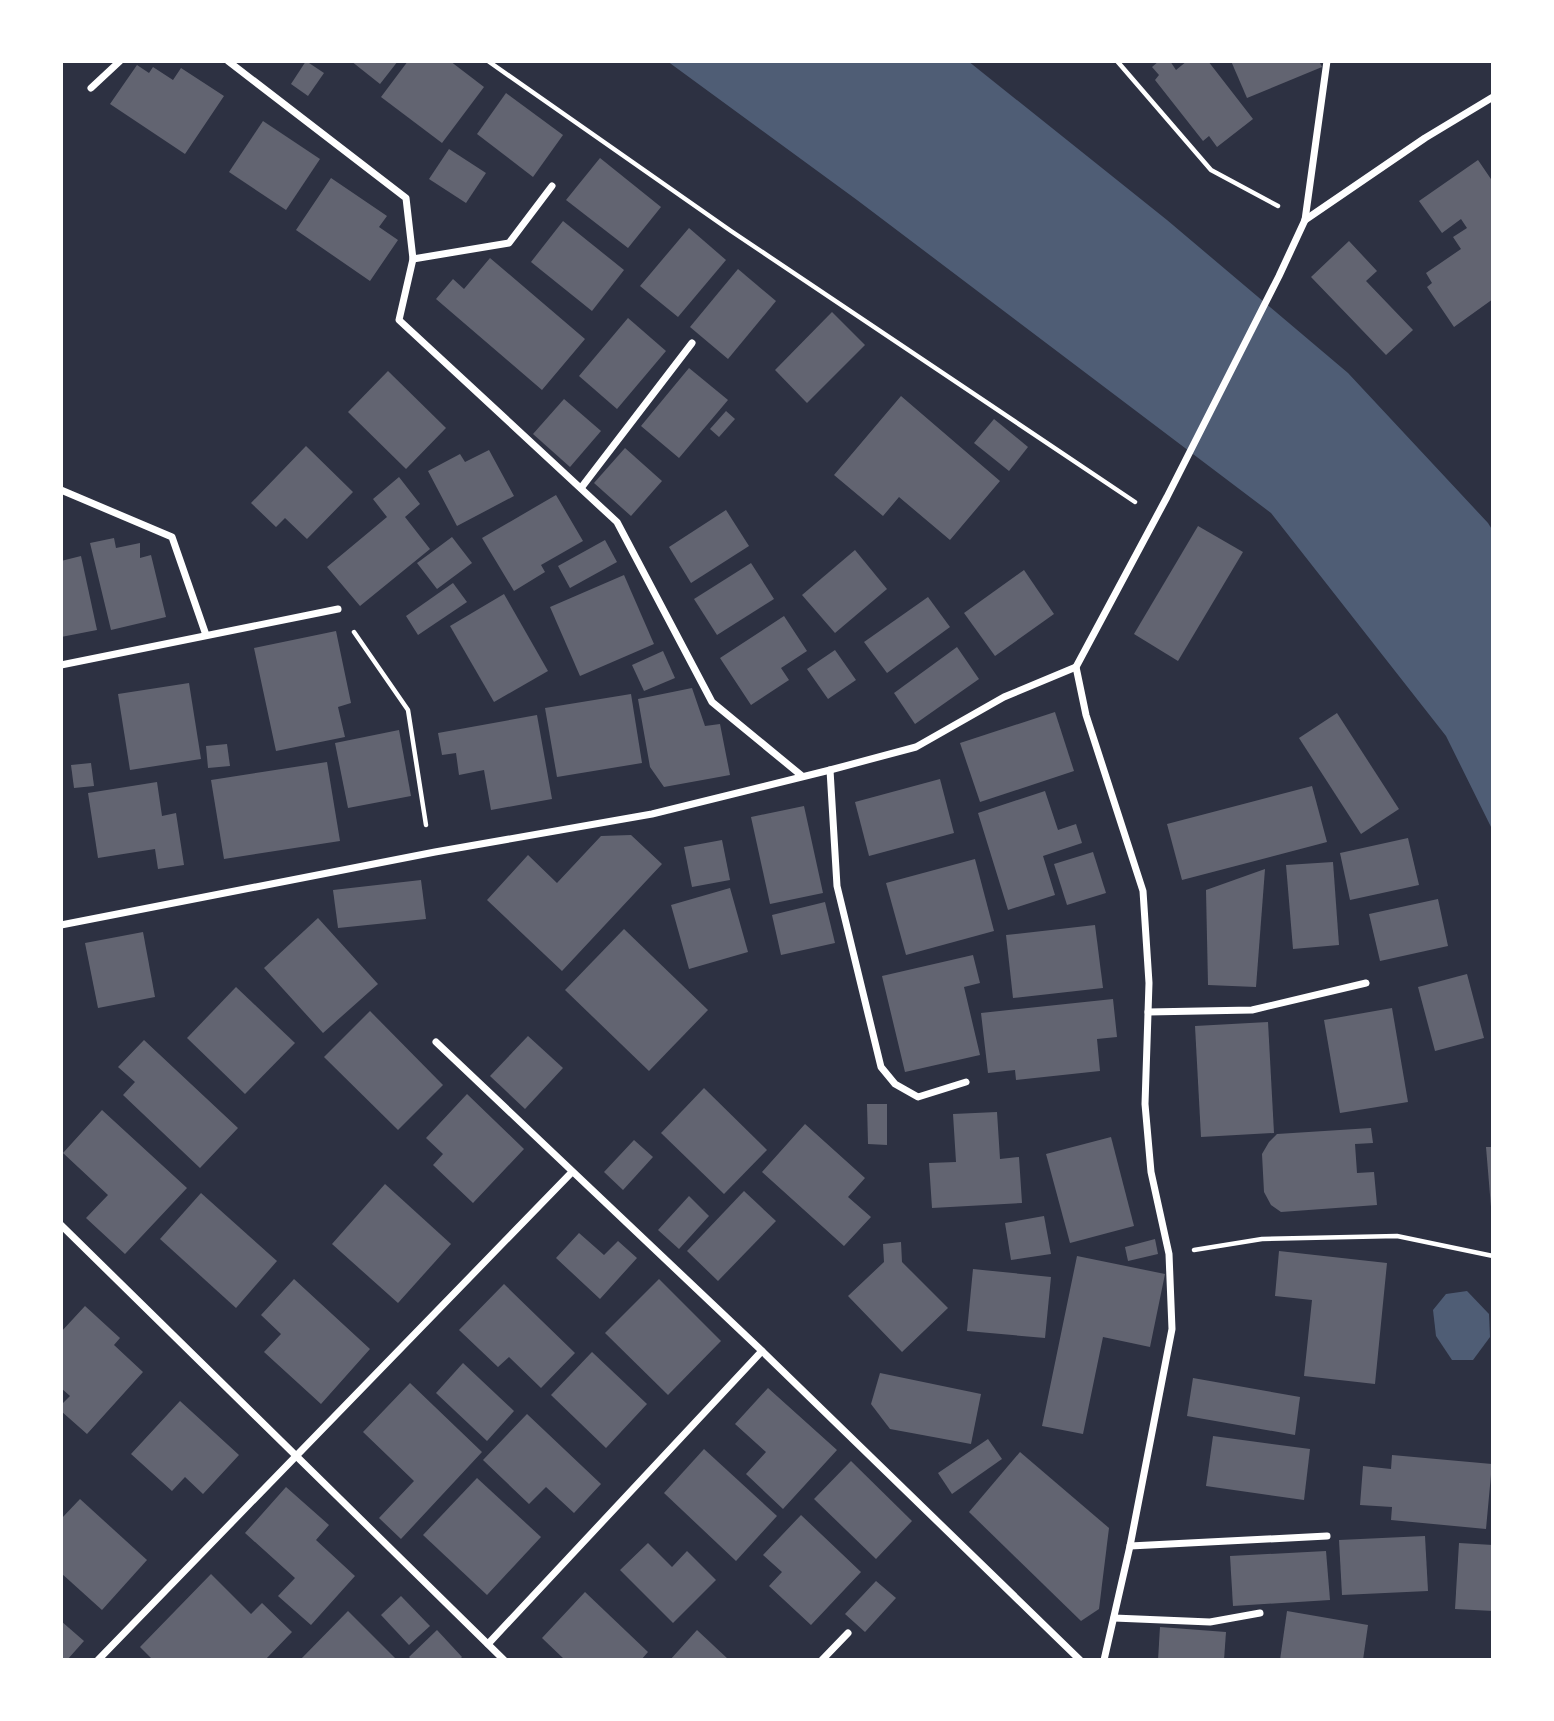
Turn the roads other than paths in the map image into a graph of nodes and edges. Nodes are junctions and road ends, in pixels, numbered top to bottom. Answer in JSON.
{"nodes":[{"id":1,"x":120,"y":61,"type":"edge"},
{"id":2,"x":228,"y":61,"type":"edge"},
{"id":3,"x":1327,"y":61,"type":"edge"},
{"id":4,"x":91,"y":88,"type":"dead end"},
{"id":5,"x":1493,"y":97,"type":"edge"},
{"id":6,"x":552,"y":187,"type":"dead end"},
{"id":7,"x":1305,"y":220,"type":"junction"},
{"id":8,"x":413,"y":259,"type":"junction"},
{"id":9,"x":692,"y":343,"type":"dead end"},
{"id":10,"x":581,"y":488,"type":"junction"},
{"id":11,"x":61,"y":490,"type":"edge"},
{"id":12,"x":338,"y":609,"type":"road end"},
{"id":13,"x":206,"y":635,"type":"junction"},
{"id":14,"x":61,"y":665,"type":"edge"},
{"id":15,"x":1076,"y":667,"type":"junction"},
{"id":16,"x":830,"y":770,"type":"junction"},
{"id":17,"x":802,"y":776,"type":"junction"},
{"id":18,"x":61,"y":925,"type":"edge"},
{"id":19,"x":1366,"y":983,"type":"dead end"},
{"id":20,"x":1148,"y":1012,"type":"junction"},
{"id":21,"x":436,"y":1042,"type":"dead end"},
{"id":22,"x":966,"y":1082,"type":"dead end"},
{"id":23,"x":572,"y":1172,"type":"junction"},
{"id":24,"x":61,"y":1225,"type":"edge"},
{"id":25,"x":762,"y":1351,"type":"junction"},
{"id":26,"x":296,"y":1456,"type":"junction"},
{"id":27,"x":1327,"y":1536,"type":"dead end"},
{"id":28,"x":1130,"y":1546,"type":"junction"},
{"id":29,"x":1260,"y":1613,"type":"dead end"},
{"id":30,"x":1114,"y":1618,"type":"junction"},
{"id":31,"x":848,"y":1633,"type":"dead end"},
{"id":32,"x":488,"y":1644,"type":"junction"},
{"id":33,"x":498,"y":1658,"type":"edge"},
{"id":34,"x":98,"y":1660,"type":"edge"},
{"id":35,"x":822,"y":1660,"type":"edge"},
{"id":36,"x":1080,"y":1660,"type":"edge"},
{"id":37,"x":1104,"y":1660,"type":"edge"}],
"edges":[{"from":1,"to":4,"type":"street"},
{"from":2,"to":8,"type":"street"},
{"from":3,"to":7,"type":"street"},
{"from":5,"to":7,"type":"street"},
{"from":6,"to":8,"type":"street"},
{"from":7,"to":15,"type":"street"},
{"from":8,"to":10,"type":"street"},
{"from":9,"to":10,"type":"street"},
{"from":10,"to":17,"type":"street"},
{"from":11,"to":13,"type":"street"},
{"from":12,"to":13,"type":"street"},
{"from":13,"to":14,"type":"street"},
{"from":15,"to":16,"type":"street"},
{"from":15,"to":20,"type":"street"},
{"from":16,"to":17,"type":"street"},
{"from":16,"to":22,"type":"street"},
{"from":17,"to":18,"type":"street"},
{"from":19,"to":20,"type":"street"},
{"from":20,"to":28,"type":"street"},
{"from":21,"to":23,"type":"street"},
{"from":23,"to":25,"type":"street"},
{"from":23,"to":26,"type":"street"},
{"from":24,"to":26,"type":"street"},
{"from":25,"to":32,"type":"street"},
{"from":25,"to":36,"type":"street"},
{"from":26,"to":32,"type":"street"},
{"from":26,"to":34,"type":"street"},
{"from":27,"to":28,"type":"street"},
{"from":28,"to":30,"type":"street"},
{"from":29,"to":30,"type":"street"},
{"from":30,"to":37,"type":"street"},
{"from":31,"to":35,"type":"street"},
{"from":32,"to":33,"type":"street"}]}
